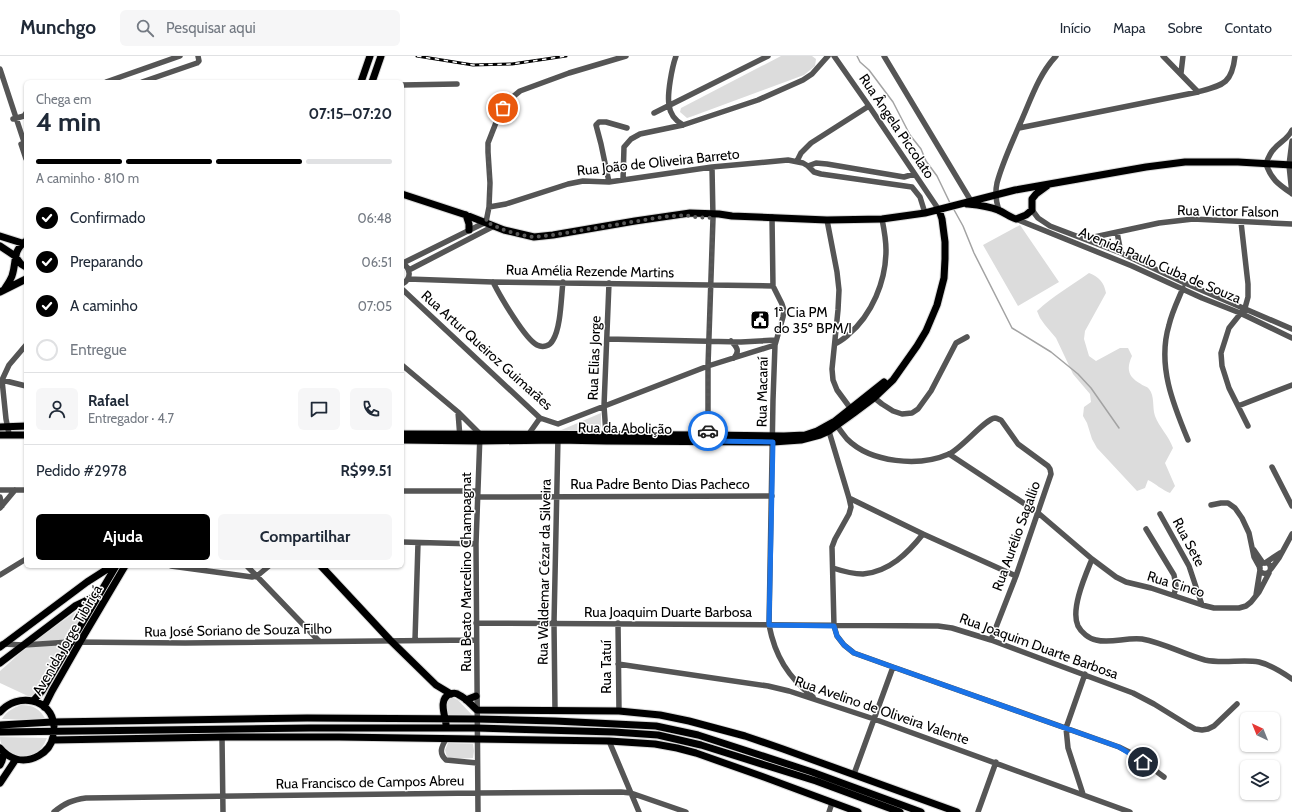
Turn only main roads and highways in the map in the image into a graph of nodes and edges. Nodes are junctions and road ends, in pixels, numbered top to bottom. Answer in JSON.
{"nodes":[{"id":1,"x":370,"y":57,"type":"edge"},
{"id":2,"x":380,"y":59,"type":"edge"},
{"id":3,"x":362,"y":80,"type":"edge"},
{"id":4,"x":373,"y":80,"type":"edge"},
{"id":5,"x":1290,"y":165,"type":"edge"},
{"id":6,"x":1053,"y":184,"type":"junction"},
{"id":7,"x":1023,"y":189,"type":"junction"},
{"id":8,"x":404,"y":195,"type":"edge"},
{"id":9,"x":1032,"y":199,"type":"junction"},
{"id":10,"x":961,"y":204,"type":"junction"},
{"id":11,"x":942,"y":209,"type":"junction"},
{"id":12,"x":466,"y":215,"type":"junction"},
{"id":13,"x":469,"y":230,"type":"road end"},
{"id":14,"x":0,"y":236,"type":"edge"},
{"id":15,"x":24,"y":242,"type":"edge"},
{"id":16,"x":0,"y":246,"type":"edge"},
{"id":17,"x":15,"y":256,"type":"junction"},
{"id":18,"x":24,"y":266,"type":"edge"},
{"id":19,"x":24,"y":280,"type":"edge"},
{"id":20,"x":2,"y":291,"type":"edge"},
{"id":21,"x":872,"y":396,"type":"junction"},
{"id":22,"x":836,"y":424,"type":"junction"},
{"id":23,"x":24,"y":426,"type":"edge"},
{"id":24,"x":0,"y":427,"type":"edge"},
{"id":25,"x":404,"y":434,"type":"edge"},
{"id":26,"x":0,"y":435,"type":"edge"},
{"id":27,"x":24,"y":435,"type":"edge"},
{"id":28,"x":460,"y":437,"type":"junction"},
{"id":29,"x":558,"y":437,"type":"junction"},
{"id":30,"x":479,"y":438,"type":"junction"},
{"id":31,"x":708,"y":438,"type":"junction"},
{"id":32,"x":404,"y":440,"type":"edge"},
{"id":33,"x":109,"y":568,"type":"edge"},
{"id":34,"x":115,"y":568,"type":"edge"},
{"id":35,"x":124,"y":568,"type":"edge"},
{"id":36,"x":323,"y":568,"type":"edge"},
{"id":37,"x":98,"y":595,"type":"junction"},
{"id":38,"x":106,"y":598,"type":"junction"},
{"id":39,"x":75,"y":606,"type":"junction"},
{"id":40,"x":88,"y":612,"type":"junction"},
{"id":41,"x":1,"y":645,"type":"edge"},
{"id":42,"x":0,"y":663,"type":"edge"},
{"id":43,"x":436,"y":685,"type":"junction"},
{"id":44,"x":451,"y":694,"type":"junction"},
{"id":45,"x":476,"y":696,"type":"road end"},
{"id":46,"x":466,"y":700,"type":"junction"},
{"id":47,"x":33,"y":701,"type":"junction"},
{"id":48,"x":443,"y":701,"type":"junction"},
{"id":49,"x":44,"y":707,"type":"junction"},
{"id":50,"x":0,"y":712,"type":"edge"},
{"id":51,"x":445,"y":719,"type":"junction"},
{"id":52,"x":53,"y":722,"type":"junction"},
{"id":53,"x":0,"y":725,"type":"edge"},
{"id":54,"x":447,"y":729,"type":"junction"},
{"id":55,"x":54,"y":731,"type":"junction"},
{"id":56,"x":0,"y":732,"type":"edge"},
{"id":57,"x":446,"y":739,"type":"junction"},
{"id":58,"x":52,"y":740,"type":"junction"},
{"id":59,"x":2,"y":750,"type":"edge"},
{"id":60,"x":16,"y":759,"type":"junction"},
{"id":61,"x":0,"y":765,"type":"edge"},
{"id":62,"x":0,"y":783,"type":"edge"},
{"id":63,"x":858,"y":812,"type":"edge"},
{"id":64,"x":900,"y":812,"type":"edge"},
{"id":65,"x":921,"y":812,"type":"edge"},
{"id":66,"x":957,"y":812,"type":"edge"}],
"edges":[{"from":1,"to":3,"type":"main road"},
{"from":2,"to":4,"type":"main road"},
{"from":5,"to":6,"type":"main road"},
{"from":6,"to":7,"type":"main road"},
{"from":6,"to":9,"type":"main road"},
{"from":7,"to":9,"type":"main road"},
{"from":7,"to":10,"type":"main road"},
{"from":8,"to":12,"type":"main road"},
{"from":9,"to":10,"type":"main road"},
{"from":10,"to":11,"type":"main road"},
{"from":11,"to":12,"type":"main road"},
{"from":11,"to":21,"type":"main road","name":"Rua da Abolição"},
{"from":12,"to":13,"type":"main road"},
{"from":14,"to":15,"type":"main road"},
{"from":15,"to":17,"type":"main road"},
{"from":16,"to":17,"type":"main road"},
{"from":17,"to":18,"type":"main road"},
{"from":17,"to":20,"type":"main road"},
{"from":19,"to":20,"type":"main road"},
{"from":21,"to":22,"type":"main road","name":"Rua da Abolição"},
{"from":21,"to":22,"type":"main road","name":"Rua da Abolição"},
{"from":22,"to":31,"type":"main road","name":"Rua da Abolição"},
{"from":23,"to":24,"type":"main road"},
{"from":25,"to":28,"type":"main road","name":"Rua da Abolição"},
{"from":26,"to":27,"type":"main road"},
{"from":28,"to":30,"type":"main road","name":"Rua da Abolição"},
{"from":28,"to":32,"type":"main road","name":"Rua da Abolição"},
{"from":29,"to":30,"type":"main road","name":"Rua da Abolição"},
{"from":29,"to":30,"type":"main road","name":"Rua da Abolição"},
{"from":29,"to":31,"type":"main road","name":"Rua da Abolição"},
{"from":29,"to":31,"type":"main road","name":"Rua da Abolição"},
{"from":33,"to":41,"type":"main road"},
{"from":34,"to":37,"type":"main road","name":"Avenida Jorge Tibiriçá"},
{"from":35,"to":38,"type":"main road","name":"Avenida Jorge Tibiriçá"},
{"from":36,"to":43,"type":"main road"},
{"from":37,"to":38,"type":"main road"},
{"from":37,"to":39,"type":"main road"},
{"from":37,"to":40,"type":"main road","name":"Avenida Jorge Tibiriçá"},
{"from":38,"to":49,"type":"main road","name":"Avenida Jorge Tibiriçá"},
{"from":39,"to":40,"type":"main road"},
{"from":39,"to":42,"type":"main road"},
{"from":40,"to":47,"type":"main road","name":"Avenida Jorge Tibiriçá"},
{"from":43,"to":44,"type":"main road"},
{"from":43,"to":48,"type":"main road"},
{"from":44,"to":46,"type":"main road"},
{"from":44,"to":48,"type":"main road"},
{"from":45,"to":46,"type":"main road"},
{"from":46,"to":66,"type":"main road"},
{"from":47,"to":49,"type":"main road","name":"Avenida Jorge Tibiriçá"},
{"from":47,"to":50,"type":"main road","name":"Avenida Jorge Tibiriçá"},
{"from":48,"to":51,"type":"main road"},
{"from":49,"to":52,"type":"main road","name":"Avenida Jorge Tibiriçá"},
{"from":51,"to":52,"type":"main road"},
{"from":51,"to":54,"type":"main road"},
{"from":51,"to":65,"type":"main road"},
{"from":52,"to":53,"type":"main road"},
{"from":52,"to":55,"type":"main road","name":"Avenida Jorge Tibiriçá"},
{"from":54,"to":55,"type":"main road"},
{"from":54,"to":57,"type":"main road"},
{"from":54,"to":64,"type":"main road"},
{"from":55,"to":56,"type":"main road"},
{"from":55,"to":58,"type":"main road","name":"Avenida Jorge Tibiriçá"},
{"from":57,"to":58,"type":"main road"},
{"from":57,"to":63,"type":"main road"},
{"from":58,"to":60,"type":"main road","name":"Avenida Jorge Tibiriçá"},
{"from":59,"to":60,"type":"main road"},
{"from":59,"to":61,"type":"main road"},
{"from":60,"to":62,"type":"main road"}]}
